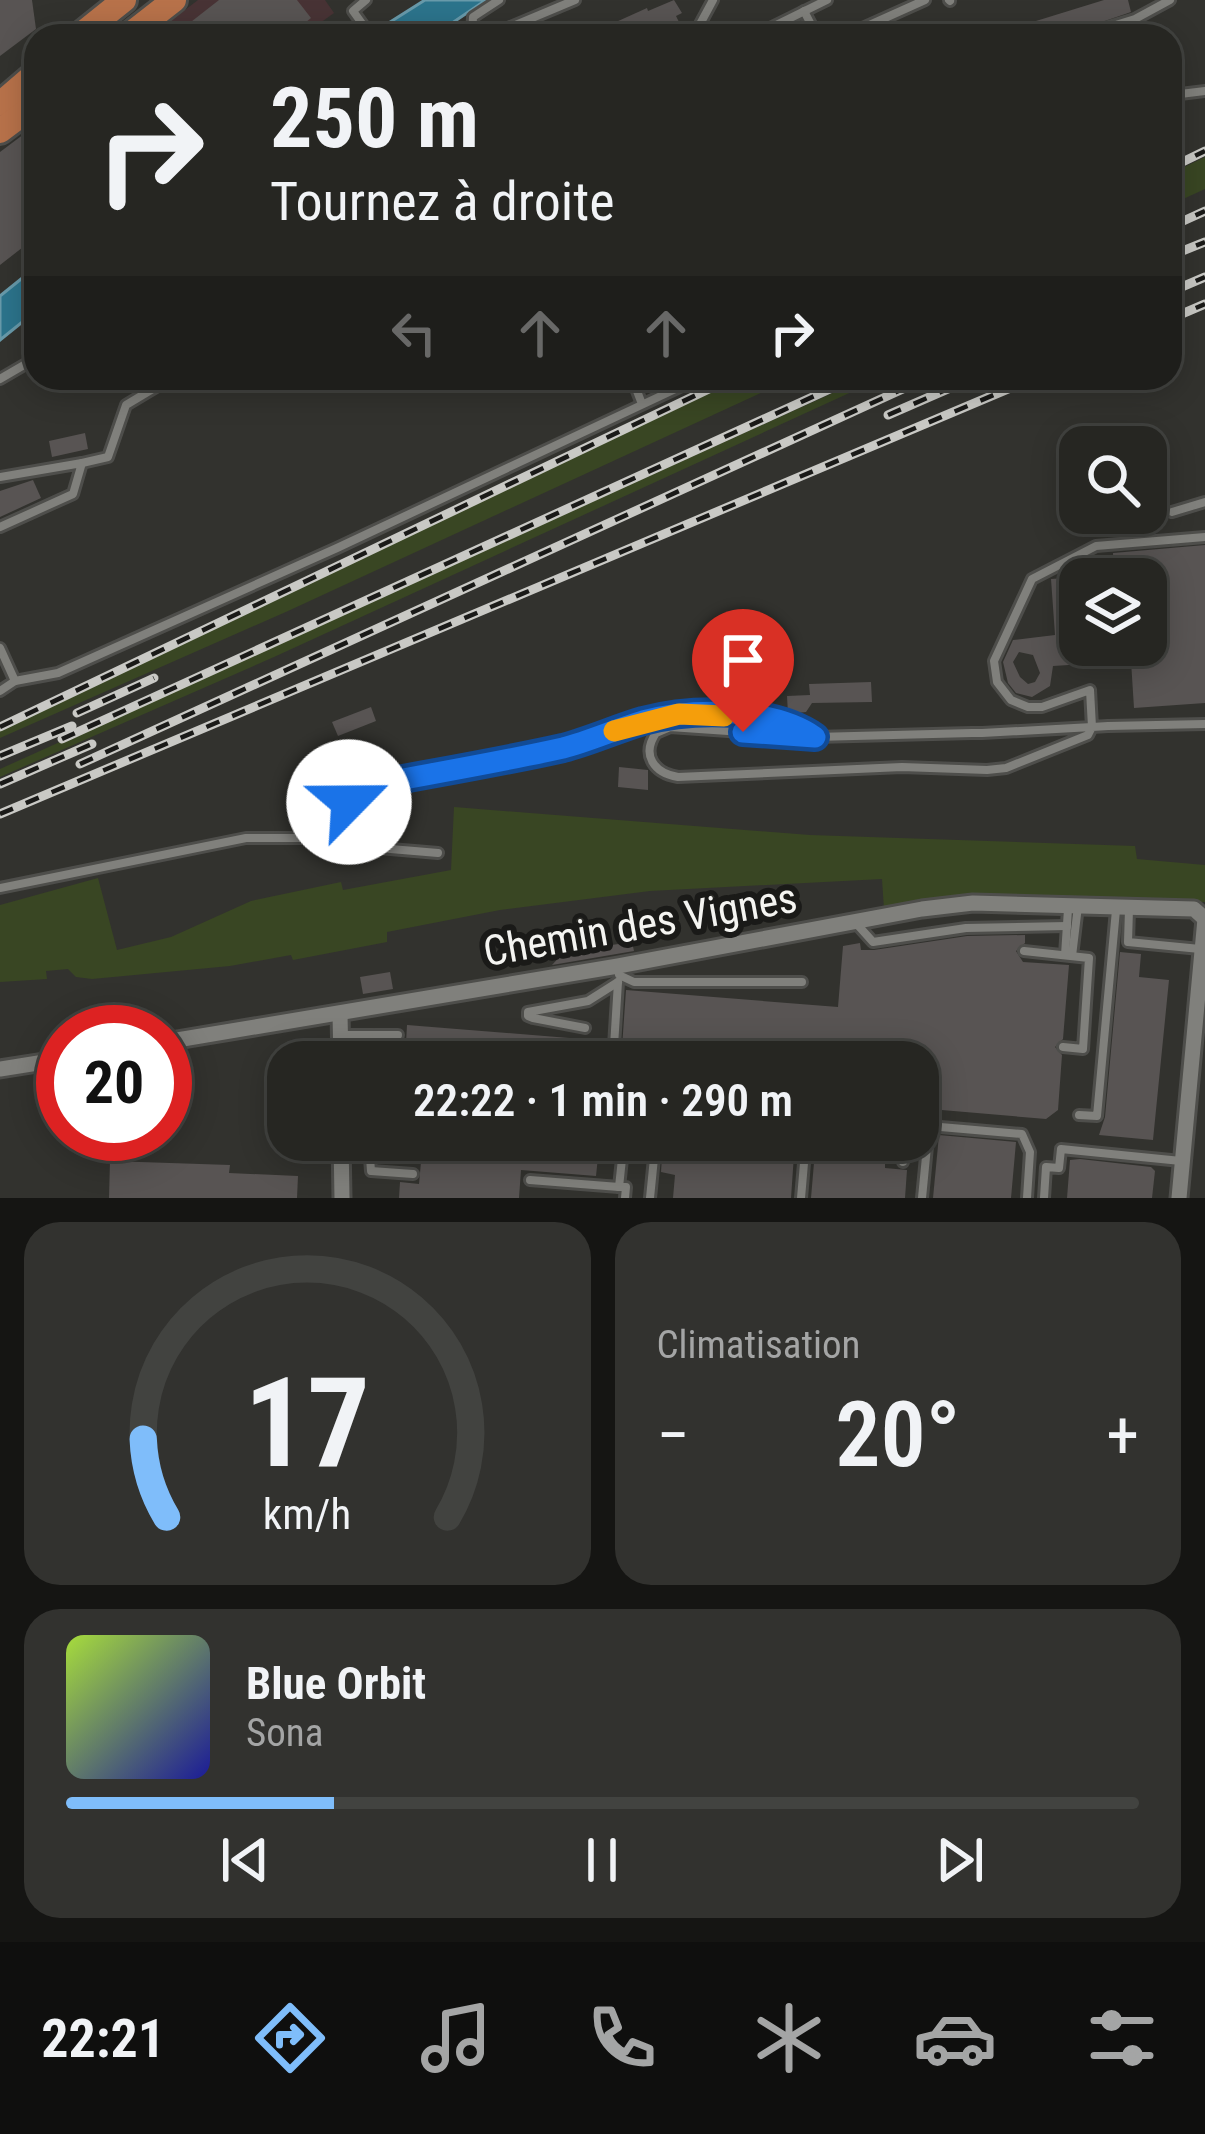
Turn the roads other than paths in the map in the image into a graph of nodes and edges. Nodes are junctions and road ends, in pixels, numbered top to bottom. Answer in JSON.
{"nodes":[{"id":1,"x":174,"y":0,"type":"edge"},
{"id":2,"x":366,"y":0,"type":"edge"},
{"id":3,"x":500,"y":0,"type":"edge"},
{"id":4,"x":575,"y":0,"type":"edge"},
{"id":5,"x":827,"y":0,"type":"edge"},
{"id":6,"x":925,"y":0,"type":"edge"},
{"id":7,"x":1170,"y":0,"type":"edge"},
{"id":8,"x":118,"y":5,"type":"edge"},
{"id":9,"x":804,"y":11,"type":"junction"},
{"id":10,"x":94,"y":24,"type":"edge"},
{"id":11,"x":143,"y":24,"type":"edge"},
{"id":12,"x":363,"y":24,"type":"edge"},
{"id":13,"x":473,"y":24,"type":"edge"},
{"id":14,"x":517,"y":24,"type":"edge"},
{"id":15,"x":778,"y":24,"type":"edge"},
{"id":16,"x":811,"y":24,"type":"edge"},
{"id":17,"x":872,"y":24,"type":"edge"},
{"id":18,"x":1119,"y":24,"type":"edge"},
{"id":19,"x":24,"y":83,"type":"edge"},
{"id":20,"x":0,"y":104,"type":"edge"},
{"id":21,"x":151,"y":390,"type":"edge"},
{"id":22,"x":636,"y":390,"type":"edge"},
{"id":23,"x":672,"y":390,"type":"edge"},
{"id":24,"x":641,"y":404,"type":"junction"},
{"id":25,"x":82,"y":463,"type":"junction"},
{"id":26,"x":0,"y":477,"type":"edge"},
{"id":27,"x":1205,"y":502,"type":"edge"},
{"id":28,"x":1172,"y":512,"type":"dead end"},
{"id":29,"x":0,"y":527,"type":"edge"},
{"id":30,"x":1205,"y":538,"type":"edge"},
{"id":31,"x":0,"y":648,"type":"edge"},
{"id":32,"x":15,"y":681,"type":"junction"},
{"id":33,"x":0,"y":691,"type":"edge"},
{"id":34,"x":1205,"y":724,"type":"edge"},
{"id":35,"x":1093,"y":727,"type":"junction"},
{"id":36,"x":815,"y":737,"type":"junction"},
{"id":37,"x":334,"y":838,"type":"junction"},
{"id":38,"x":438,"y":854,"type":"dead end"},
{"id":39,"x":0,"y":888,"type":"edge"},
{"id":40,"x":1073,"y":906,"type":"junction"},
{"id":41,"x":1123,"y":908,"type":"junction"},
{"id":42,"x":1205,"y":919,"type":"edge"},
{"id":43,"x":854,"y":921,"type":"junction"},
{"id":44,"x":1067,"y":926,"type":"junction"},
{"id":45,"x":1202,"y":950,"type":"edge"},
{"id":46,"x":1024,"y":951,"type":"dead end"},
{"id":47,"x":1068,"y":955,"type":"junction"},
{"id":48,"x":618,"y":974,"type":"junction"},
{"id":49,"x":802,"y":982,"type":"dead end"},
{"id":50,"x":340,"y":1014,"type":"junction"},
{"id":51,"x":585,"y":1028,"type":"dead end"},
{"id":52,"x":340,"y":1035,"type":"junction"},
{"id":53,"x":376,"y":1035,"type":"junction"},
{"id":54,"x":398,"y":1035,"type":"dead end"},
{"id":55,"x":192,"y":1038,"type":"edge"},
{"id":56,"x":340,"y":1041,"type":"edge"},
{"id":57,"x":376,"y":1041,"type":"edge"},
{"id":58,"x":614,"y":1041,"type":"edge"},
{"id":59,"x":1063,"y":1047,"type":"dead end"},
{"id":60,"x":1198,"y":1060,"type":"edge"},
{"id":61,"x":36,"y":1063,"type":"edge"},
{"id":62,"x":0,"y":1070,"type":"edge"},
{"id":63,"x":1079,"y":1115,"type":"dead end"},
{"id":64,"x":342,"y":1161,"type":"edge"},
{"id":65,"x":370,"y":1161,"type":"edge"},
{"id":66,"x":622,"y":1161,"type":"edge"},
{"id":67,"x":654,"y":1161,"type":"edge"},
{"id":68,"x":804,"y":1161,"type":"edge"},
{"id":69,"x":1183,"y":1161,"type":"junction"},
{"id":70,"x":413,"y":1174,"type":"dead end"},
{"id":71,"x":530,"y":1180,"type":"dead end"},
{"id":72,"x":619,"y":1187,"type":"junction"},
{"id":73,"x":342,"y":1198,"type":"edge"},
{"id":74,"x":625,"y":1198,"type":"edge"},
{"id":75,"x":650,"y":1198,"type":"edge"},
{"id":76,"x":801,"y":1198,"type":"edge"},
{"id":77,"x":922,"y":1198,"type":"edge"},
{"id":78,"x":1027,"y":1198,"type":"edge"},
{"id":79,"x":1044,"y":1198,"type":"edge"},
{"id":80,"x":1179,"y":1198,"type":"edge"}],
"edges":[{"from":1,"to":11,"type":"main road"},
{"from":2,"to":12,"type":"lane"},
{"from":3,"to":13,"type":"lane"},
{"from":4,"to":14,"type":"lane"},
{"from":5,"to":9,"type":"lane"},
{"from":6,"to":17,"type":"lane"},
{"from":7,"to":18,"type":"lane"},
{"from":8,"to":10,"type":"main road"},
{"from":9,"to":15,"type":"lane"},
{"from":9,"to":16,"type":"lane"},
{"from":19,"to":20,"type":"main road"},
{"from":21,"to":25,"type":"lane"},
{"from":22,"to":24,"type":"lane"},
{"from":23,"to":24,"type":"lane"},
{"from":24,"to":32,"type":"lane"},
{"from":25,"to":26,"type":"lane"},
{"from":25,"to":29,"type":"lane"},
{"from":27,"to":28,"type":"lane"},
{"from":30,"to":35,"type":"lane"},
{"from":31,"to":32,"type":"lane"},
{"from":32,"to":33,"type":"lane"},
{"from":34,"to":35,"type":"lane"},
{"from":35,"to":36,"type":"lane"},
{"from":35,"to":36,"type":"lane"},
{"from":36,"to":37,"type":"lane"},
{"from":37,"to":38,"type":"lane"},
{"from":37,"to":39,"type":"lane"},
{"from":40,"to":41,"type":"street","name":"Chemin des Vignes"},
{"from":40,"to":43,"type":"street","name":"Chemin des Vignes"},
{"from":40,"to":44,"type":"lane"},
{"from":40,"to":47,"type":"lane"},
{"from":41,"to":42,"type":"street","name":"Chemin des Vignes"},
{"from":41,"to":45,"type":"lane"},
{"from":41,"to":63,"type":"lane"},
{"from":42,"to":45,"type":"street"},
{"from":43,"to":44,"type":"lane"},
{"from":43,"to":48,"type":"street","name":"Chemin des Vignes"},
{"from":44,"to":47,"type":"lane"},
{"from":45,"to":60,"type":"street"},
{"from":46,"to":47,"type":"lane"},
{"from":47,"to":59,"type":"lane"},
{"from":48,"to":49,"type":"lane"},
{"from":48,"to":50,"type":"street","name":"Chemin des Vignes"},
{"from":48,"to":51,"type":"lane"},
{"from":48,"to":58,"type":"lane"},
{"from":50,"to":52,"type":"street"},
{"from":50,"to":55,"type":"street","name":"Chemin des Vignes"},
{"from":52,"to":53,"type":"lane"},
{"from":52,"to":56,"type":"street"},
{"from":53,"to":54,"type":"lane"},
{"from":53,"to":57,"type":"lane"},
{"from":60,"to":69,"type":"street"},
{"from":61,"to":62,"type":"street"},
{"from":64,"to":73,"type":"street"},
{"from":65,"to":70,"type":"lane"},
{"from":66,"to":72,"type":"lane"},
{"from":67,"to":75,"type":"lane"},
{"from":68,"to":76,"type":"lane"},
{"from":69,"to":79,"type":"lane"},
{"from":69,"to":80,"type":"street"},
{"from":71,"to":72,"type":"lane"},
{"from":72,"to":74,"type":"lane"},
{"from":77,"to":78,"type":"lane"}]}
